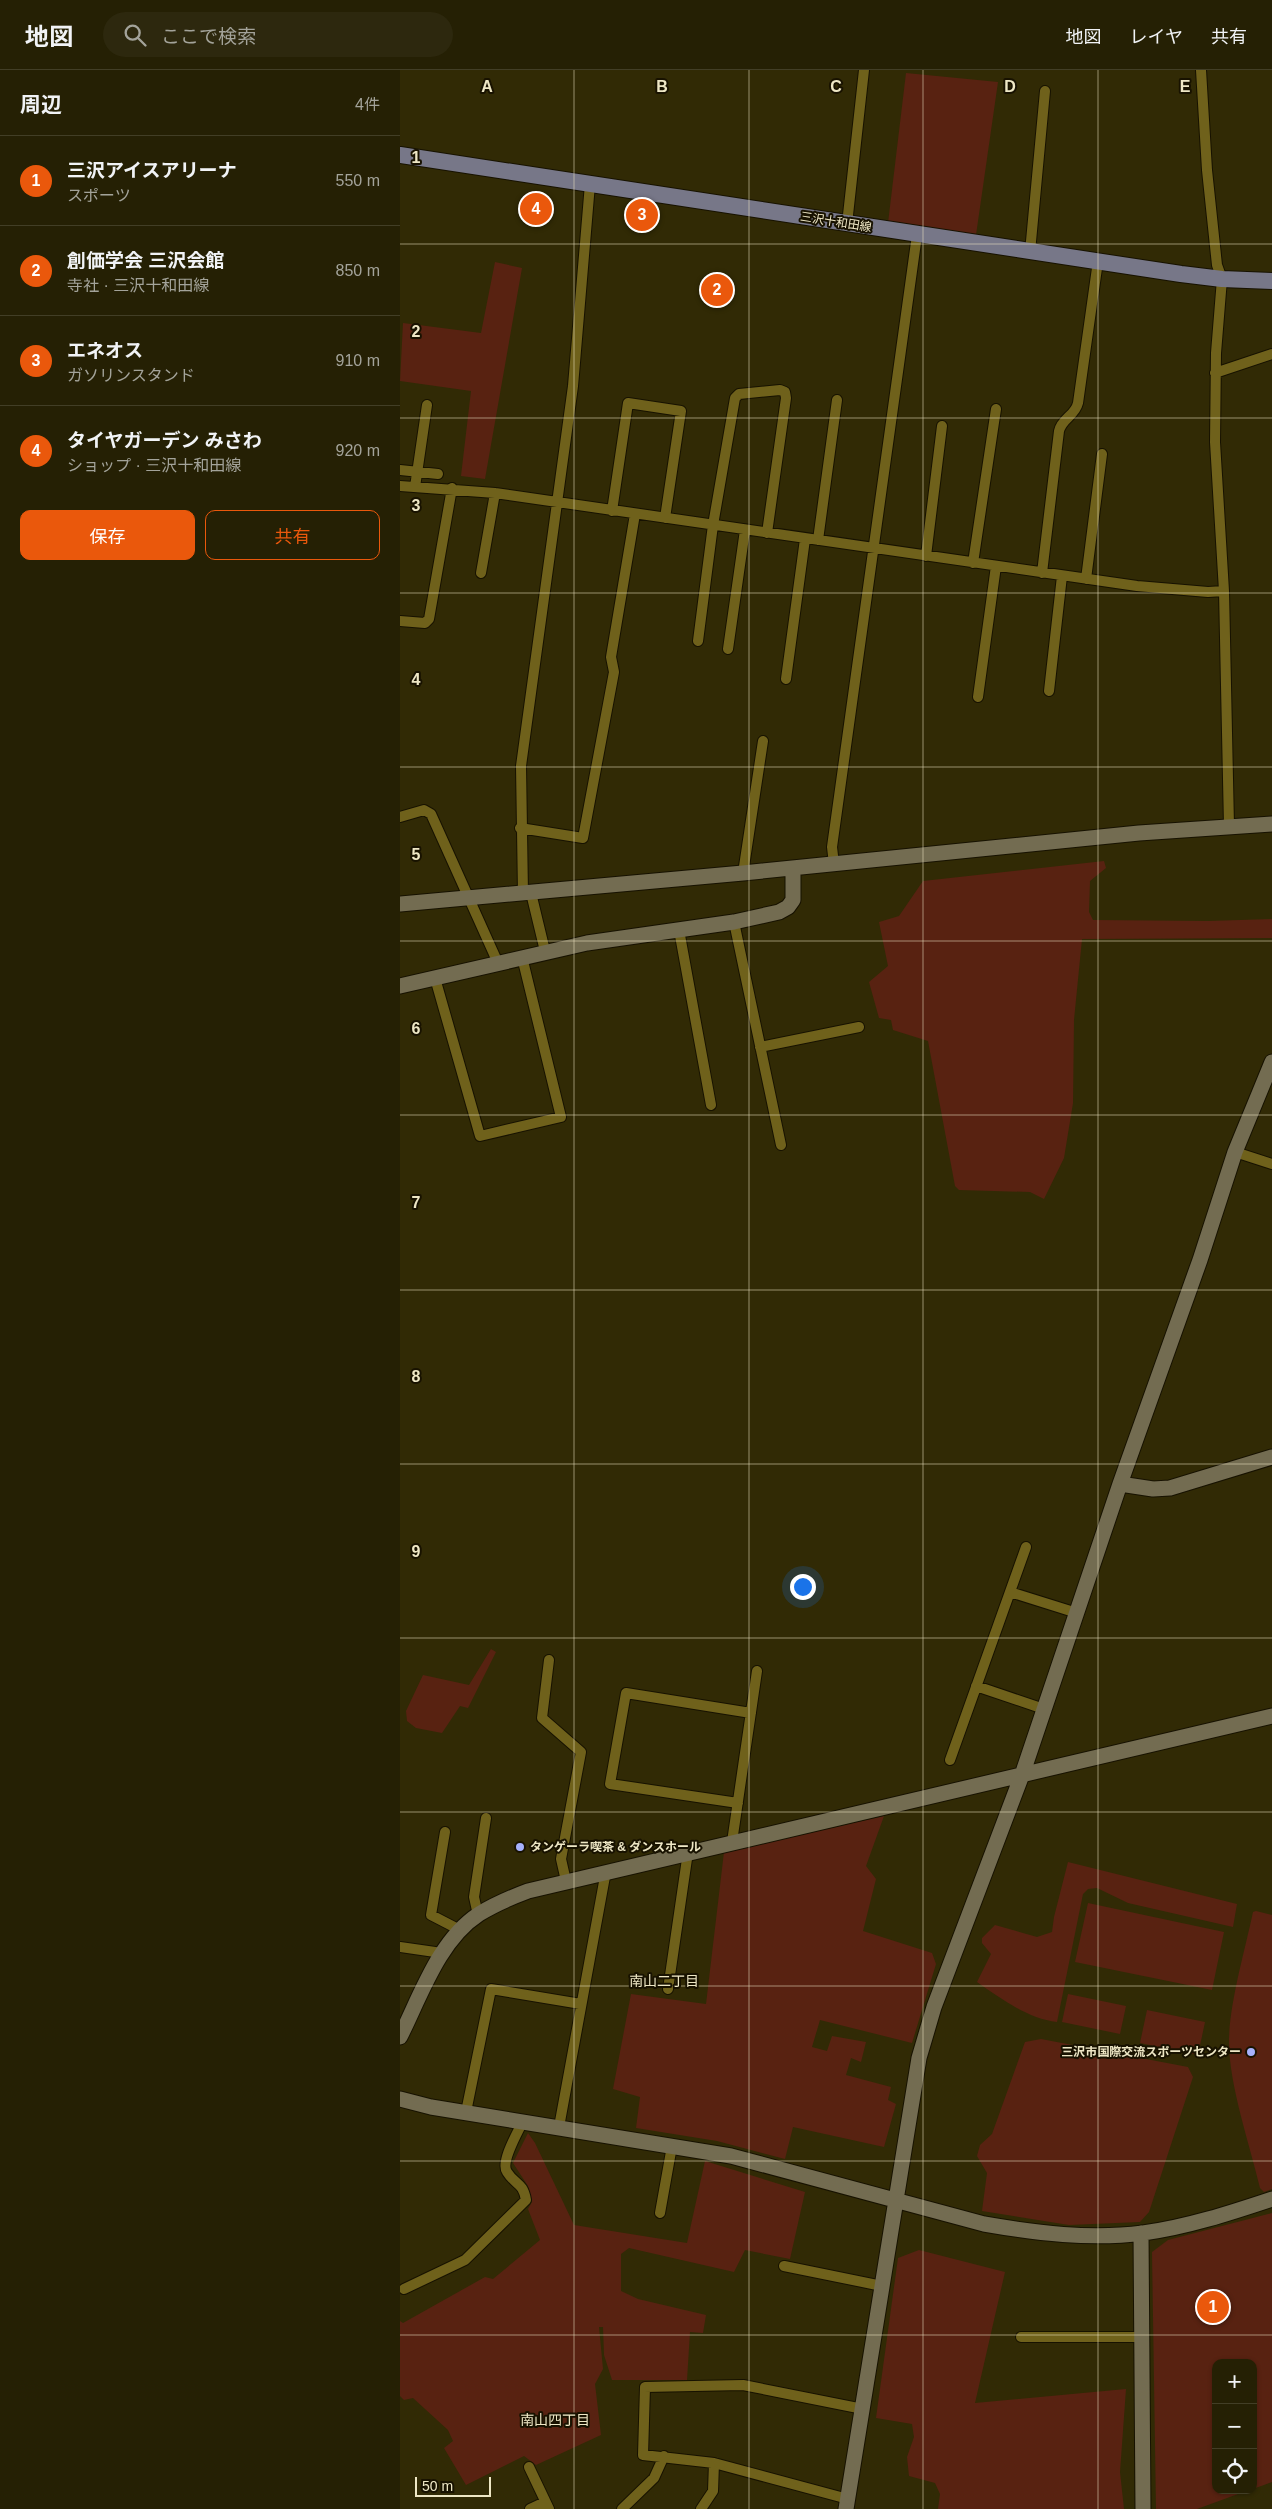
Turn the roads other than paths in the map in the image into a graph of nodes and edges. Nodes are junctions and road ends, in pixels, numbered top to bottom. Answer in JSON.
{"nodes":[{"id":1,"x":864,"y":70,"type":"edge"},
{"id":2,"x":1201,"y":70,"type":"edge"},
{"id":3,"x":1045,"y":91,"type":"dead end"},
{"id":4,"x":400,"y":155,"type":"edge"},
{"id":5,"x":590,"y":184,"type":"junction"},
{"id":6,"x":847,"y":224,"type":"junction"},
{"id":7,"x":917,"y":235,"type":"junction"},
{"id":8,"x":1030,"y":252,"type":"junction"},
{"id":9,"x":1098,"y":261,"type":"junction"},
{"id":10,"x":1222,"y":279,"type":"junction"},
{"id":11,"x":1272,"y":280,"type":"edge"},
{"id":12,"x":1272,"y":354,"type":"edge"},
{"id":13,"x":1215,"y":373,"type":"junction"},
{"id":14,"x":836,"y":400,"type":"dead end"},
{"id":15,"x":427,"y":405,"type":"dead end"},
{"id":16,"x":996,"y":409,"type":"dead end"},
{"id":17,"x":942,"y":426,"type":"dead end"},
{"id":18,"x":1102,"y":454,"type":"dead end"},
{"id":19,"x":400,"y":470,"type":"edge"},
{"id":20,"x":416,"y":472,"type":"junction"},
{"id":21,"x":438,"y":474,"type":"dead end"},
{"id":22,"x":400,"y":486,"type":"edge"},
{"id":23,"x":415,"y":487,"type":"junction"},
{"id":24,"x":452,"y":488,"type":"junction"},
{"id":25,"x":495,"y":493,"type":"junction"},
{"id":26,"x":557,"y":503,"type":"junction"},
{"id":27,"x":612,"y":511,"type":"junction"},
{"id":28,"x":635,"y":514,"type":"junction"},
{"id":29,"x":665,"y":518,"type":"junction"},
{"id":30,"x":714,"y":525,"type":"junction"},
{"id":31,"x":745,"y":530,"type":"junction"},
{"id":32,"x":767,"y":533,"type":"junction"},
{"id":33,"x":805,"y":539,"type":"junction"},
{"id":34,"x":818,"y":540,"type":"junction"},
{"id":35,"x":874,"y":548,"type":"junction"},
{"id":36,"x":926,"y":556,"type":"junction"},
{"id":37,"x":973,"y":563,"type":"junction"},
{"id":38,"x":996,"y":566,"type":"junction"},
{"id":39,"x":481,"y":573,"type":"dead end"},
{"id":40,"x":1042,"y":573,"type":"junction"},
{"id":41,"x":1062,"y":576,"type":"junction"},
{"id":42,"x":1086,"y":579,"type":"junction"},
{"id":43,"x":1224,"y":591,"type":"junction"},
{"id":44,"x":400,"y":621,"type":"edge"},
{"id":45,"x":698,"y":641,"type":"dead end"},
{"id":46,"x":728,"y":649,"type":"dead end"},
{"id":47,"x":786,"y":679,"type":"dead end"},
{"id":48,"x":1049,"y":691,"type":"dead end"},
{"id":49,"x":978,"y":697,"type":"dead end"},
{"id":50,"x":763,"y":741,"type":"dead end"},
{"id":51,"x":400,"y":817,"type":"edge"},
{"id":52,"x":1272,"y":824,"type":"edge"},
{"id":53,"x":1229,"y":826,"type":"junction"},
{"id":54,"x":520,"y":828,"type":"junction"},
{"id":55,"x":834,"y":864,"type":"junction"},
{"id":56,"x":793,"y":868,"type":"junction"},
{"id":57,"x":743,"y":873,"type":"junction"},
{"id":58,"x":527,"y":893,"type":"junction"},
{"id":59,"x":470,"y":898,"type":"junction"},
{"id":60,"x":400,"y":904,"type":"edge"},
{"id":61,"x":734,"y":922,"type":"junction"},
{"id":62,"x":679,"y":930,"type":"junction"},
{"id":63,"x":546,"y":951,"type":"junction"},
{"id":64,"x":522,"y":957,"type":"junction"},
{"id":65,"x":498,"y":963,"type":"junction"},
{"id":66,"x":435,"y":978,"type":"junction"},
{"id":67,"x":400,"y":986,"type":"edge"},
{"id":68,"x":859,"y":1027,"type":"dead end"},
{"id":69,"x":760,"y":1047,"type":"junction"},
{"id":70,"x":1272,"y":1062,"type":"edge"},
{"id":71,"x":711,"y":1105,"type":"dead end"},
{"id":72,"x":781,"y":1145,"type":"dead end"},
{"id":73,"x":1235,"y":1152,"type":"junction"},
{"id":74,"x":1272,"y":1164,"type":"edge"},
{"id":75,"x":1272,"y":1457,"type":"edge"},
{"id":76,"x":1120,"y":1484,"type":"junction"},
{"id":77,"x":1026,"y":1547,"type":"dead end"},
{"id":78,"x":1010,"y":1592,"type":"junction"},
{"id":79,"x":1077,"y":1612,"type":"junction"},
{"id":80,"x":548,"y":1660,"type":"dead end"},
{"id":81,"x":757,"y":1671,"type":"dead end"},
{"id":82,"x":976,"y":1686,"type":"junction"},
{"id":83,"x":1044,"y":1709,"type":"junction"},
{"id":84,"x":752,"y":1713,"type":"junction"},
{"id":85,"x":1272,"y":1716,"type":"edge"},
{"id":86,"x":950,"y":1760,"type":"dead end"},
{"id":87,"x":1022,"y":1775,"type":"junction"},
{"id":88,"x":738,"y":1803,"type":"junction"},
{"id":89,"x":486,"y":1818,"type":"dead end"},
{"id":90,"x":445,"y":1832,"type":"dead end"},
{"id":91,"x":732,"y":1842,"type":"junction"},
{"id":92,"x":688,"y":1852,"type":"junction"},
{"id":93,"x":606,"y":1871,"type":"junction"},
{"id":94,"x":566,"y":1881,"type":"junction"},
{"id":95,"x":478,"y":1915,"type":"junction"},
{"id":96,"x":460,"y":1930,"type":"junction"},
{"id":97,"x":400,"y":1947,"type":"edge"},
{"id":98,"x":442,"y":1953,"type":"junction"},
{"id":99,"x":668,"y":1989,"type":"dead end"},
{"id":100,"x":581,"y":2004,"type":"junction"},
{"id":101,"x":400,"y":2036,"type":"edge"},
{"id":102,"x":400,"y":2099,"type":"edge"},
{"id":103,"x":466,"y":2112,"type":"junction"},
{"id":104,"x":524,"y":2121,"type":"junction"},
{"id":105,"x":558,"y":2127,"type":"junction"},
{"id":106,"x":672,"y":2146,"type":"junction"},
{"id":107,"x":1272,"y":2199,"type":"edge"},
{"id":108,"x":896,"y":2200,"type":"junction"},
{"id":109,"x":660,"y":2213,"type":"dead end"},
{"id":110,"x":1141,"y":2233,"type":"junction"},
{"id":111,"x":784,"y":2266,"type":"dead end"},
{"id":112,"x":882,"y":2286,"type":"junction"},
{"id":113,"x":404,"y":2289,"type":"dead end"},
{"id":114,"x":1021,"y":2337,"type":"dead end"},
{"id":115,"x":1141,"y":2337,"type":"junction"},
{"id":116,"x":863,"y":2409,"type":"junction"},
{"id":117,"x":664,"y":2456,"type":"junction"},
{"id":118,"x":714,"y":2463,"type":"junction"},
{"id":119,"x":529,"y":2467,"type":"dead end"},
{"id":120,"x":847,"y":2504,"type":"edge"},
{"id":121,"x":547,"y":2505,"type":"edge"},
{"id":122,"x":530,"y":2509,"type":"edge"},
{"id":123,"x":622,"y":2509,"type":"edge"},
{"id":124,"x":701,"y":2509,"type":"edge"},
{"id":125,"x":1143,"y":2509,"type":"edge"}],
"edges":[{"from":1,"to":6,"type":"street"},
{"from":2,"to":10,"type":"street"},
{"from":3,"to":8,"type":"street"},
{"from":4,"to":5,"type":"main road","name":"三沢十和田線"},
{"from":5,"to":6,"type":"main road","name":"三沢十和田線"},
{"from":5,"to":26,"type":"street"},
{"from":6,"to":7,"type":"main road","name":"三沢十和田線"},
{"from":7,"to":8,"type":"main road","name":"三沢十和田線"},
{"from":7,"to":35,"type":"street"},
{"from":8,"to":9,"type":"main road","name":"三沢十和田線"},
{"from":9,"to":10,"type":"main road","name":"三沢十和田線"},
{"from":9,"to":40,"type":"street"},
{"from":10,"to":11,"type":"main road","name":"三沢十和田線"},
{"from":10,"to":13,"type":"street"},
{"from":12,"to":13,"type":"street"},
{"from":13,"to":43,"type":"street"},
{"from":14,"to":34,"type":"street"},
{"from":15,"to":20,"type":"street"},
{"from":16,"to":37,"type":"street"},
{"from":17,"to":36,"type":"street"},
{"from":18,"to":42,"type":"street"},
{"from":19,"to":20,"type":"street"},
{"from":20,"to":21,"type":"street"},
{"from":20,"to":23,"type":"street"},
{"from":22,"to":23,"type":"street"},
{"from":23,"to":24,"type":"street"},
{"from":24,"to":25,"type":"street"},
{"from":24,"to":44,"type":"street"},
{"from":25,"to":26,"type":"street"},
{"from":25,"to":39,"type":"street"},
{"from":26,"to":27,"type":"street"},
{"from":26,"to":54,"type":"street"},
{"from":27,"to":28,"type":"street"},
{"from":27,"to":29,"type":"street"},
{"from":28,"to":29,"type":"street"},
{"from":28,"to":54,"type":"street"},
{"from":29,"to":30,"type":"street"},
{"from":30,"to":31,"type":"street"},
{"from":30,"to":32,"type":"street"},
{"from":30,"to":45,"type":"street"},
{"from":31,"to":32,"type":"street"},
{"from":31,"to":46,"type":"street"},
{"from":32,"to":33,"type":"street"},
{"from":33,"to":34,"type":"street"},
{"from":33,"to":47,"type":"street"},
{"from":34,"to":35,"type":"street"},
{"from":35,"to":36,"type":"street"},
{"from":35,"to":55,"type":"street"},
{"from":36,"to":37,"type":"street"},
{"from":37,"to":38,"type":"street"},
{"from":38,"to":40,"type":"street"},
{"from":38,"to":49,"type":"street"},
{"from":40,"to":41,"type":"street"},
{"from":41,"to":42,"type":"street"},
{"from":41,"to":48,"type":"street"},
{"from":42,"to":43,"type":"street"},
{"from":43,"to":53,"type":"street"},
{"from":50,"to":57,"type":"street"},
{"from":51,"to":59,"type":"street"},
{"from":52,"to":53,"type":"street"},
{"from":53,"to":55,"type":"street"},
{"from":54,"to":58,"type":"street"},
{"from":55,"to":56,"type":"street"},
{"from":56,"to":57,"type":"street"},
{"from":56,"to":61,"type":"street"},
{"from":57,"to":58,"type":"street"},
{"from":58,"to":59,"type":"street"},
{"from":58,"to":63,"type":"street"},
{"from":59,"to":60,"type":"street"},
{"from":59,"to":65,"type":"street"},
{"from":61,"to":62,"type":"street"},
{"from":61,"to":69,"type":"street"},
{"from":62,"to":63,"type":"street"},
{"from":62,"to":71,"type":"street"},
{"from":63,"to":64,"type":"street"},
{"from":64,"to":65,"type":"street"},
{"from":64,"to":66,"type":"street"},
{"from":65,"to":66,"type":"street"},
{"from":66,"to":67,"type":"street"},
{"from":68,"to":69,"type":"street"},
{"from":69,"to":72,"type":"street"},
{"from":70,"to":73,"type":"street"},
{"from":73,"to":74,"type":"street"},
{"from":73,"to":76,"type":"street"},
{"from":75,"to":76,"type":"street"},
{"from":76,"to":79,"type":"street"},
{"from":77,"to":78,"type":"street"},
{"from":78,"to":79,"type":"street"},
{"from":78,"to":82,"type":"street"},
{"from":79,"to":83,"type":"street"},
{"from":80,"to":94,"type":"street"},
{"from":81,"to":84,"type":"street"},
{"from":82,"to":83,"type":"street"},
{"from":82,"to":86,"type":"street"},
{"from":83,"to":87,"type":"street"},
{"from":84,"to":88,"type":"street"},
{"from":84,"to":88,"type":"street"},
{"from":85,"to":87,"type":"street"},
{"from":87,"to":91,"type":"street"},
{"from":87,"to":108,"type":"street"},
{"from":88,"to":91,"type":"street"},
{"from":89,"to":95,"type":"street"},
{"from":90,"to":96,"type":"street"},
{"from":91,"to":92,"type":"street"},
{"from":92,"to":93,"type":"street"},
{"from":92,"to":99,"type":"street"},
{"from":93,"to":94,"type":"street"},
{"from":93,"to":100,"type":"street"},
{"from":94,"to":95,"type":"street"},
{"from":95,"to":96,"type":"street"},
{"from":96,"to":98,"type":"street"},
{"from":97,"to":98,"type":"street"},
{"from":98,"to":101,"type":"street"},
{"from":100,"to":103,"type":"street"},
{"from":100,"to":105,"type":"street"},
{"from":102,"to":103,"type":"street"},
{"from":103,"to":104,"type":"street"},
{"from":104,"to":105,"type":"street"},
{"from":104,"to":113,"type":"street"},
{"from":105,"to":106,"type":"street"},
{"from":106,"to":108,"type":"street"},
{"from":106,"to":109,"type":"street"},
{"from":107,"to":110,"type":"street"},
{"from":108,"to":110,"type":"street"},
{"from":108,"to":112,"type":"street"},
{"from":110,"to":115,"type":"street"},
{"from":111,"to":112,"type":"street"},
{"from":112,"to":116,"type":"street"},
{"from":114,"to":115,"type":"street"},
{"from":115,"to":125,"type":"street"},
{"from":116,"to":117,"type":"street"},
{"from":116,"to":120,"type":"street"},
{"from":117,"to":118,"type":"street"},
{"from":117,"to":123,"type":"street"},
{"from":118,"to":120,"type":"street"},
{"from":118,"to":124,"type":"street"},
{"from":119,"to":121,"type":"street"},
{"from":121,"to":122,"type":"street"}]}
